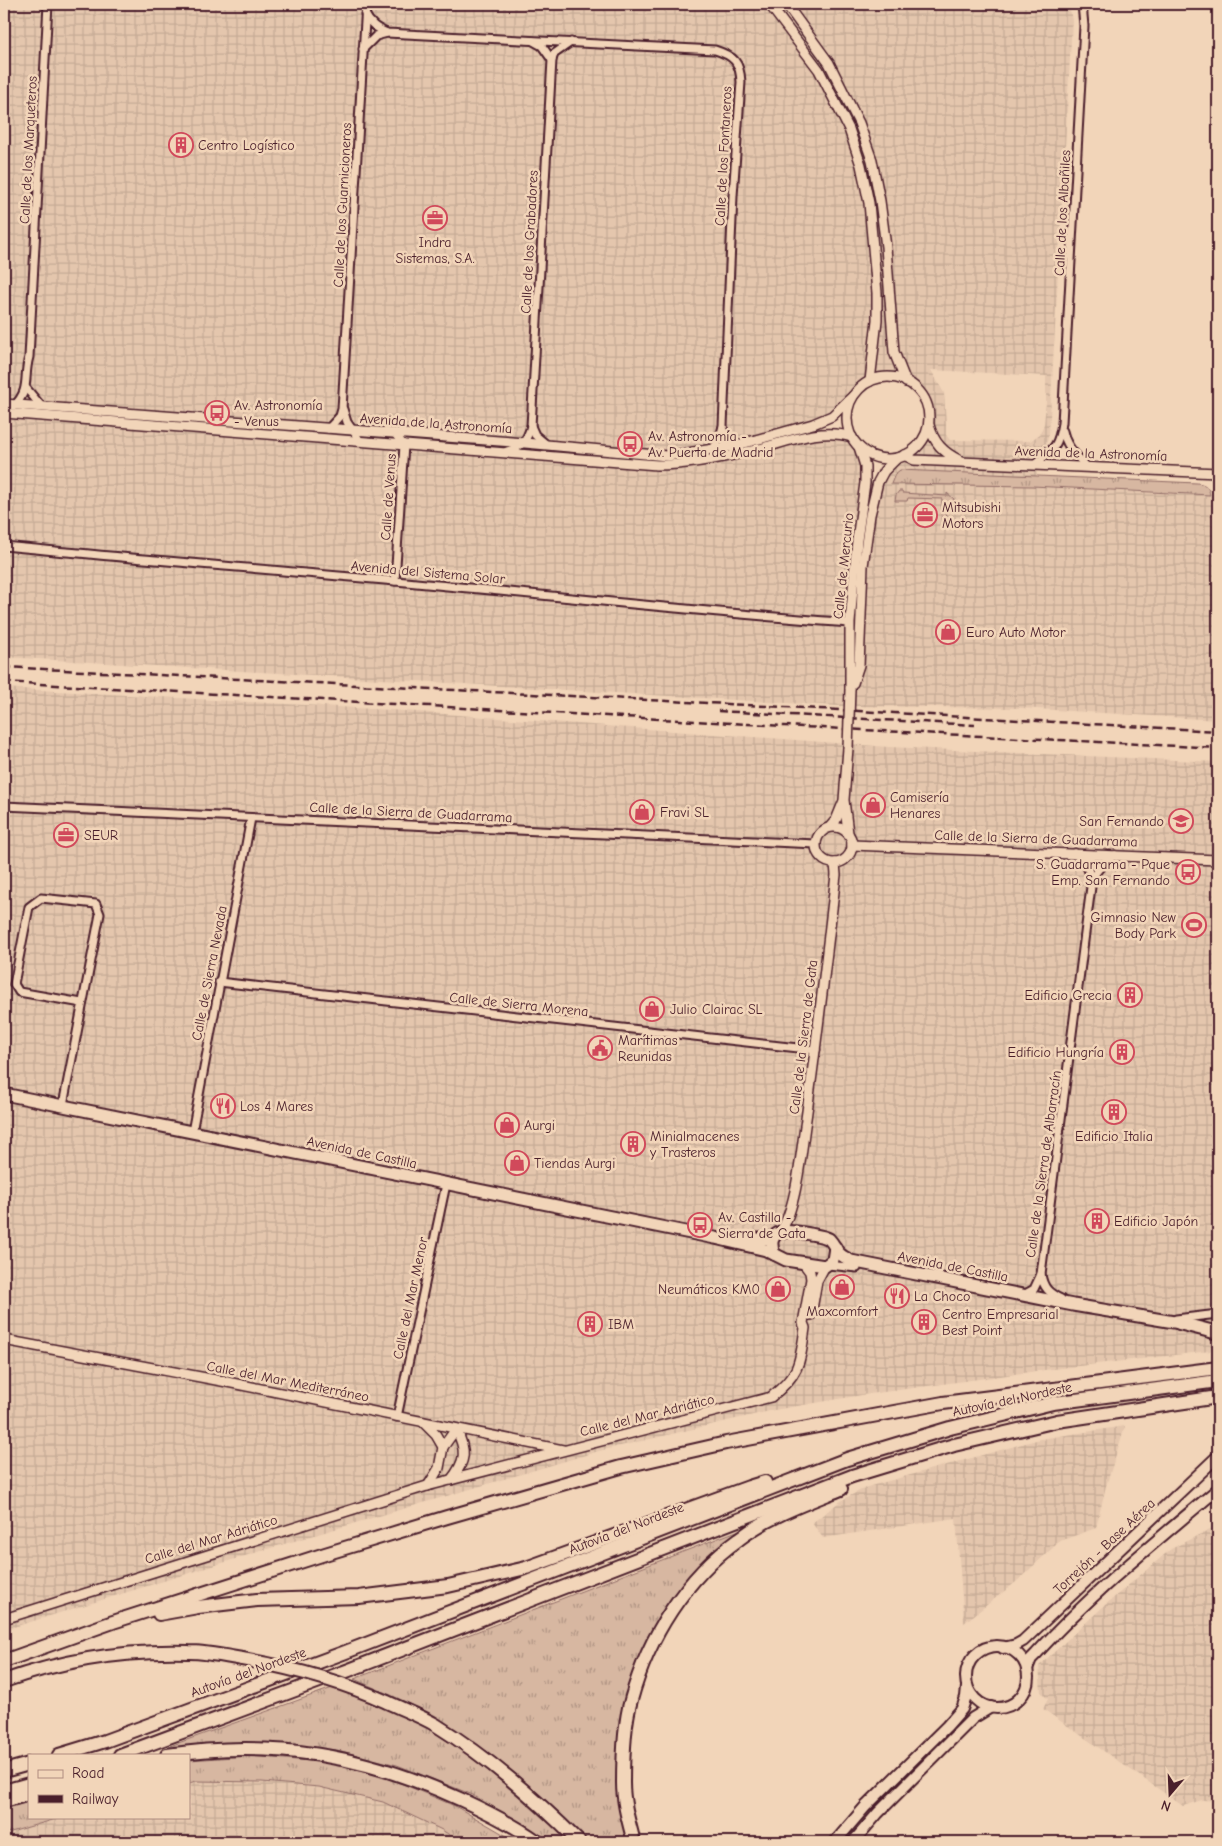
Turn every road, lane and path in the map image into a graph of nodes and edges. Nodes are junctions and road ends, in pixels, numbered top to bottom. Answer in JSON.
{"nodes":[{"id":1,"x":48,"y":4,"type":"edge"},
{"id":2,"x":366,"y":4,"type":"edge"},
{"id":3,"x":770,"y":4,"type":"edge"},
{"id":4,"x":786,"y":4,"type":"edge"},
{"id":5,"x":1082,"y":4,"type":"edge"},
{"id":6,"x":365,"y":14,"type":"junction"},
{"id":7,"x":387,"y":33,"type":"junction"},
{"id":8,"x":530,"y":40,"type":"junction"},
{"id":9,"x":571,"y":42,"type":"junction"},
{"id":10,"x":363,"y":49,"type":"junction"},
{"id":11,"x":552,"y":60,"type":"junction"},
{"id":12,"x":870,"y":381,"type":"junction"},
{"id":13,"x":906,"y":382,"type":"junction"},
{"id":14,"x":26,"y":388,"type":"junction"},
{"id":15,"x":853,"y":396,"type":"junction"},
{"id":16,"x":15,"y":404,"type":"junction"},
{"id":17,"x":42,"y":407,"type":"junction"},
{"id":18,"x":342,"y":408,"type":"junction"},
{"id":19,"x":4,"y":410,"type":"edge"},
{"id":20,"x":928,"y":422,"type":"junction"},
{"id":21,"x":1062,"y":423,"type":"junction"},
{"id":22,"x":531,"y":426,"type":"junction"},
{"id":23,"x":722,"y":426,"type":"junction"},
{"id":24,"x":328,"y":429,"type":"junction"},
{"id":25,"x":353,"y":430,"type":"junction"},
{"id":26,"x":394,"y":434,"type":"junction"},
{"id":27,"x":421,"y":435,"type":"junction"},
{"id":28,"x":852,"y":438,"type":"junction"},
{"id":29,"x":360,"y":441,"type":"junction"},
{"id":30,"x":525,"y":443,"type":"junction"},
{"id":31,"x":404,"y":445,"type":"junction"},
{"id":32,"x":548,"y":445,"type":"junction"},
{"id":33,"x":859,"y":447,"type":"junction"},
{"id":34,"x":713,"y":449,"type":"junction"},
{"id":35,"x":737,"y":450,"type":"junction"},
{"id":36,"x":497,"y":452,"type":"junction"},
{"id":37,"x":901,"y":456,"type":"junction"},
{"id":38,"x":962,"y":462,"type":"junction"},
{"id":39,"x":1034,"y":465,"type":"junction"},
{"id":40,"x":1086,"y":467,"type":"junction"},
{"id":41,"x":1218,"y":473,"type":"edge"},
{"id":42,"x":4,"y":546,"type":"edge"},
{"id":43,"x":395,"y":581,"type":"junction"},
{"id":44,"x":862,"y":602,"type":"junction"},
{"id":45,"x":850,"y":623,"type":"junction"},
{"id":46,"x":860,"y":646,"type":"junction"},
{"id":47,"x":850,"y":689,"type":"junction"},
{"id":48,"x":844,"y":800,"type":"junction"},
{"id":49,"x":4,"y":806,"type":"edge"},
{"id":50,"x":251,"y":818,"type":"junction"},
{"id":51,"x":830,"y":827,"type":"junction"},
{"id":52,"x":848,"y":833,"type":"junction"},
{"id":53,"x":816,"y":844,"type":"junction"},
{"id":54,"x":852,"y":845,"type":"junction"},
{"id":55,"x":1075,"y":853,"type":"junction"},
{"id":56,"x":1115,"y":855,"type":"junction"},
{"id":57,"x":1218,"y":860,"type":"edge"},
{"id":58,"x":835,"y":863,"type":"junction"},
{"id":59,"x":1092,"y":879,"type":"junction"},
{"id":60,"x":220,"y":982,"type":"junction"},
{"id":61,"x":82,"y":1003,"type":"junction"},
{"id":62,"x":816,"y":1050,"type":"junction"},
{"id":63,"x":4,"y":1094,"type":"edge"},
{"id":64,"x":63,"y":1105,"type":"junction"},
{"id":65,"x":192,"y":1132,"type":"junction"},
{"id":66,"x":446,"y":1184,"type":"junction"},
{"id":67,"x":790,"y":1213,"type":"junction"},
{"id":68,"x":801,"y":1232,"type":"junction"},
{"id":69,"x":777,"y":1235,"type":"junction"},
{"id":70,"x":716,"y":1238,"type":"junction"},
{"id":71,"x":834,"y":1247,"type":"junction"},
{"id":72,"x":774,"y":1254,"type":"junction"},
{"id":73,"x":804,"y":1264,"type":"junction"},
{"id":74,"x":826,"y":1266,"type":"junction"},
{"id":75,"x":1041,"y":1274,"type":"junction"},
{"id":76,"x":1023,"y":1295,"type":"junction"},
{"id":77,"x":1072,"y":1305,"type":"junction"},
{"id":78,"x":1218,"y":1314,"type":"edge"},
{"id":79,"x":1165,"y":1321,"type":"junction"},
{"id":80,"x":1179,"y":1323,"type":"junction"},
{"id":81,"x":805,"y":1328,"type":"junction"},
{"id":82,"x":1218,"y":1328,"type":"edge"},
{"id":83,"x":1218,"y":1334,"type":"edge"},
{"id":84,"x":4,"y":1340,"type":"edge"},
{"id":85,"x":1218,"y":1368,"type":"edge"},
{"id":86,"x":1218,"y":1381,"type":"edge"},
{"id":87,"x":1218,"y":1397,"type":"edge"},
{"id":88,"x":397,"y":1417,"type":"junction"},
{"id":89,"x":423,"y":1422,"type":"junction"},
{"id":90,"x":456,"y":1429,"type":"junction"},
{"id":91,"x":954,"y":1445,"type":"junction"},
{"id":92,"x":443,"y":1448,"type":"junction"},
{"id":93,"x":566,"y":1450,"type":"junction"},
{"id":94,"x":1218,"y":1456,"type":"edge"},
{"id":95,"x":814,"y":1470,"type":"junction"},
{"id":96,"x":451,"y":1480,"type":"junction"},
{"id":97,"x":428,"y":1486,"type":"junction"},
{"id":98,"x":1218,"y":1489,"type":"edge"},
{"id":99,"x":4,"y":1619,"type":"edge"},
{"id":100,"x":113,"y":1622,"type":"junction"},
{"id":101,"x":1003,"y":1648,"type":"junction"},
{"id":102,"x":4,"y":1660,"type":"edge"},
{"id":103,"x":1027,"y":1669,"type":"junction"},
{"id":104,"x":4,"y":1681,"type":"edge"},
{"id":105,"x":966,"y":1687,"type":"junction"},
{"id":106,"x":990,"y":1707,"type":"junction"},
{"id":107,"x":62,"y":1754,"type":"edge"},
{"id":108,"x":123,"y":1754,"type":"edge"},
{"id":109,"x":175,"y":1754,"type":"edge"},
{"id":110,"x":28,"y":1764,"type":"edge"},
{"id":111,"x":4,"y":1771,"type":"edge"},
{"id":112,"x":28,"y":1784,"type":"edge"},
{"id":113,"x":4,"y":1791,"type":"edge"},
{"id":114,"x":28,"y":1794,"type":"edge"},
{"id":115,"x":4,"y":1801,"type":"edge"},
{"id":116,"x":538,"y":1842,"type":"edge"},
{"id":117,"x":579,"y":1842,"type":"edge"},
{"id":118,"x":634,"y":1842,"type":"edge"},
{"id":119,"x":835,"y":1842,"type":"edge"},
{"id":120,"x":853,"y":1842,"type":"edge"}],
"edges":[{"from":1,"to":14,"type":"street","name":"Calle de los Marqueteros"},
{"from":2,"to":6,"type":"street","name":"Calle de los Guarnicioneros"},
{"from":3,"to":12,"type":"street"},
{"from":4,"to":13,"type":"street"},
{"from":5,"to":21,"type":"street","name":"Calle de los Albañiles"},
{"from":6,"to":7,"type":"street"},
{"from":6,"to":10,"type":"street","name":"Calle de los Guarnicioneros"},
{"from":7,"to":8,"type":"street","name":"Calle de los Fontaneros"},
{"from":7,"to":10,"type":"street"},
{"from":8,"to":9,"type":"street","name":"Calle de los Fontaneros"},
{"from":8,"to":11,"type":"street"},
{"from":9,"to":11,"type":"street"},
{"from":9,"to":23,"type":"street","name":"Calle de los Fontaneros"},
{"from":10,"to":18,"type":"street","name":"Calle de los Guarnicioneros"},
{"from":11,"to":22,"type":"street","name":"Calle de los Grabadores"},
{"from":12,"to":13,"type":"street"},
{"from":12,"to":15,"type":"street"},
{"from":13,"to":20,"type":"street"},
{"from":14,"to":16,"type":"street"},
{"from":14,"to":17,"type":"street"},
{"from":15,"to":28,"type":"street"},
{"from":15,"to":35,"type":"street","name":"Avenida de la Astronomía"},
{"from":16,"to":17,"type":"street","name":"Avenida de la Astronomía"},
{"from":16,"to":19,"type":"street","name":"Avenida de la Astronomía"},
{"from":17,"to":24,"type":"street","name":"Avenida de la Astronomía"},
{"from":18,"to":24,"type":"street","name":"Calle de los Guarnicioneros"},
{"from":18,"to":25,"type":"street","name":"Calle de los Guarnicioneros"},
{"from":19,"to":29,"type":"street","name":"Avenida de la Astronomía"},
{"from":20,"to":37,"type":"street"},
{"from":20,"to":38,"type":"street"},
{"from":21,"to":39,"type":"street","name":"Calle de los Albañiles"},
{"from":21,"to":40,"type":"street","name":"Calle de los Albañiles"},
{"from":22,"to":30,"type":"street","name":"Calle de los Grabadores"},
{"from":22,"to":32,"type":"street"},
{"from":23,"to":34,"type":"street","name":"Calle de los Fontaneros"},
{"from":23,"to":35,"type":"street"},
{"from":24,"to":25,"type":"street","name":"Avenida de la Astronomía"},
{"from":25,"to":26,"type":"street","name":"Avenida de la Astronomía"},
{"from":25,"to":29,"type":"street","name":"Calle de los Guarnicioneros"},
{"from":26,"to":27,"type":"street","name":"Avenida de la Astronomía"},
{"from":26,"to":31,"type":"street","name":"Calle de Venus"},
{"from":27,"to":30,"type":"street","name":"Avenida de la Astronomía"},
{"from":27,"to":31,"type":"street","name":"Calle de Venus"},
{"from":28,"to":33,"type":"street"},
{"from":28,"to":35,"type":"street","name":"Avenida de la Astronomía"},
{"from":29,"to":31,"type":"street","name":"Avenida de la Astronomía"},
{"from":30,"to":32,"type":"street","name":"Avenida de la Astronomía"},
{"from":30,"to":36,"type":"street"},
{"from":31,"to":36,"type":"street","name":"Avenida de la Astronomía"},
{"from":31,"to":43,"type":"street","name":"Calle de Venus"},
{"from":32,"to":34,"type":"street","name":"Avenida de la Astronomía"},
{"from":33,"to":37,"type":"street"},
{"from":33,"to":45,"type":"street","name":"Calle de Mercurio"},
{"from":34,"to":35,"type":"street","name":"Avenida de la Astronomía"},
{"from":35,"to":36,"type":"street","name":"Avenida de la Astronomía"},
{"from":37,"to":38,"type":"street","name":"Avenida de la Astronomía"},
{"from":37,"to":44,"type":"street","name":"Calle de Mercurio"},
{"from":38,"to":39,"type":"street","name":"Avenida de la Astronomía"},
{"from":39,"to":40,"type":"street","name":"Avenida de la Astronomía"},
{"from":40,"to":41,"type":"street","name":"Avenida de la Astronomía"},
{"from":42,"to":43,"type":"street","name":"Avenida del Sistema Solar"},
{"from":43,"to":45,"type":"street","name":"Avenida del Sistema Solar"},
{"from":44,"to":45,"type":"street"},
{"from":44,"to":46,"type":"street","name":"Calle de Mercurio"},
{"from":45,"to":46,"type":"street"},
{"from":45,"to":47,"type":"street","name":"Calle de Mercurio"},
{"from":46,"to":47,"type":"street","name":"Calle de Mercurio"},
{"from":47,"to":48,"type":"street","name":"Calle de Mercurio","bridge":true},
{"from":48,"to":51,"type":"street"},
{"from":48,"to":52,"type":"street"},
{"from":49,"to":50,"type":"street","name":"Calle de la Sierra de Guadarrama"},
{"from":50,"to":53,"type":"street","name":"Calle de la Sierra de Guadarrama"},
{"from":50,"to":60,"type":"street","name":"Calle de Sierra Nevada"},
{"from":51,"to":52,"type":"street"},
{"from":51,"to":53,"type":"street"},
{"from":52,"to":54,"type":"street"},
{"from":53,"to":58,"type":"street"},
{"from":54,"to":55,"type":"street","name":"Calle de la Sierra de Guadarrama"},
{"from":54,"to":58,"type":"street"},
{"from":55,"to":56,"type":"street","name":"Calle de la Sierra de Guadarrama"},
{"from":55,"to":59,"type":"street"},
{"from":56,"to":57,"type":"street","name":"Calle de la Sierra de Guadarrama"},
{"from":56,"to":59,"type":"street"},
{"from":58,"to":62,"type":"street","name":"Calle de la Sierra de Gata"},
{"from":59,"to":75,"type":"street","name":"Calle de la Sierra de Albarracín"},
{"from":60,"to":62,"type":"street","name":"Calle de Sierra Morena"},
{"from":60,"to":65,"type":"street","name":"Calle de Sierra Nevada"},
{"from":61,"to":61,"type":"street"},
{"from":61,"to":64,"type":"street"},
{"from":62,"to":67,"type":"street","name":"Calle de la Sierra de Gata"},
{"from":63,"to":64,"type":"main road","name":"Avenida de Castilla"},
{"from":64,"to":65,"type":"main road","name":"Avenida de Castilla"},
{"from":65,"to":66,"type":"main road","name":"Avenida de Castilla"},
{"from":66,"to":70,"type":"main road","name":"Avenida de Castilla"},
{"from":66,"to":88,"type":"street","name":"Calle del Mar Menor"},
{"from":67,"to":68,"type":"street"},
{"from":67,"to":69,"type":"street","name":"Calle de la Sierra de Gata"},
{"from":68,"to":69,"type":"main road","name":"Avenida de Castilla"},
{"from":68,"to":71,"type":"main road","name":"Avenida de Castilla"},
{"from":69,"to":70,"type":"main road","name":"Avenida de Castilla"},
{"from":69,"to":72,"type":"main road"},
{"from":70,"to":72,"type":"main road","name":"Avenida de Castilla"},
{"from":71,"to":74,"type":"main road"},
{"from":71,"to":76,"type":"main road","name":"Avenida de Castilla"},
{"from":72,"to":73,"type":"main road","name":"Avenida de Castilla"},
{"from":73,"to":74,"type":"main road","name":"Avenida de Castilla"},
{"from":73,"to":81,"type":"street","name":"Calle del Mar Adriático"},
{"from":74,"to":76,"type":"street","name":"Avenida de Castilla"},
{"from":74,"to":81,"type":"street","name":"Calle del Mar Adriático"},
{"from":75,"to":76,"type":"street","name":"Calle de la Sierra de Albarracín"},
{"from":75,"to":77,"type":"street","name":"Calle de la Sierra de Albarracín"},
{"from":76,"to":77,"type":"main road"},
{"from":77,"to":79,"type":"main road"},
{"from":78,"to":79,"type":"street"},
{"from":79,"to":80,"type":"main road"},
{"from":80,"to":82,"type":"main road"},
{"from":80,"to":83,"type":"highway"},
{"from":81,"to":93,"type":"street","name":"Calle del Mar Adriático"},
{"from":84,"to":88,"type":"street","name":"Calle del Mar Mediterráneo"},
{"from":85,"to":100,"type":"highway"},
{"from":86,"to":95,"type":"highway","name":"Autovía del Nordeste"},
{"from":87,"to":91,"type":"highway"},
{"from":88,"to":89,"type":"street","name":"Calle del Mar Mediterráneo"},
{"from":89,"to":90,"type":"street","name":"Calle del Mar Mediterráneo"},
{"from":89,"to":92,"type":"street"},
{"from":90,"to":92,"type":"street"},
{"from":90,"to":93,"type":"street","name":"Calle del Mar Mediterráneo"},
{"from":90,"to":96,"type":"street"},
{"from":91,"to":108,"type":"highway"},
{"from":91,"to":118,"type":"highway"},
{"from":92,"to":97,"type":"street"},
{"from":93,"to":96,"type":"street","name":"Calle del Mar Adriático"},
{"from":94,"to":101,"type":"main road","name":"Torrejón - Base Aérea"},
{"from":95,"to":100,"type":"highway"},
{"from":95,"to":107,"type":"highway","name":"Autovía del Nordeste"},
{"from":96,"to":97,"type":"street","name":"Calle del Mar Adriático"},
{"from":97,"to":99,"type":"street","name":"Calle del Mar Adriático"},
{"from":98,"to":103,"type":"main road"},
{"from":100,"to":102,"type":"highway"},
{"from":101,"to":103,"type":"main road"},
{"from":101,"to":105,"type":"main road"},
{"from":103,"to":106,"type":"main road"},
{"from":104,"to":117,"type":"highway","bridge":true},
{"from":105,"to":106,"type":"main road"},
{"from":105,"to":119,"type":"main road"},
{"from":106,"to":120,"type":"main road"},
{"from":109,"to":116,"type":"highway"},
{"from":110,"to":111,"type":"highway"},
{"from":112,"to":113,"type":"highway"},
{"from":114,"to":115,"type":"highway"}]}
